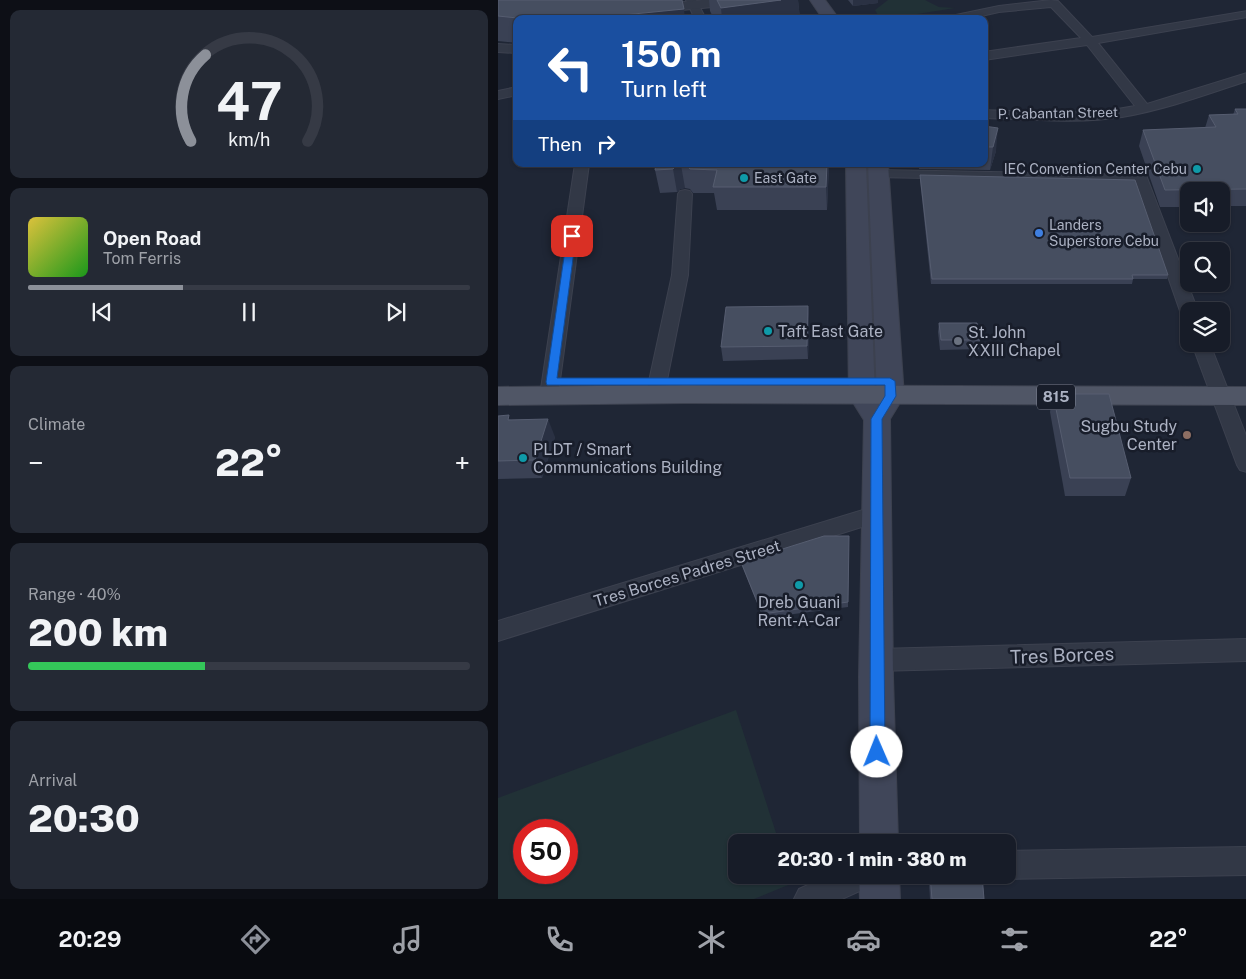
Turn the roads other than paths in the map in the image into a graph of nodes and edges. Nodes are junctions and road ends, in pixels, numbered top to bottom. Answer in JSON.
{"nodes":[{"id":1,"x":674,"y":0,"type":"edge"},
{"id":2,"x":742,"y":0,"type":"edge"},
{"id":3,"x":818,"y":0,"type":"edge"},
{"id":4,"x":693,"y":3,"type":"edge"},
{"id":5,"x":1246,"y":14,"type":"edge"},
{"id":6,"x":700,"y":15,"type":"edge"},
{"id":7,"x":828,"y":15,"type":"edge"},
{"id":8,"x":970,"y":15,"type":"edge"},
{"id":9,"x":1090,"y":41,"type":"junction"},
{"id":10,"x":498,"y":48,"type":"edge"},
{"id":11,"x":513,"y":49,"type":"edge"},
{"id":12,"x":988,"y":55,"type":"edge"},
{"id":13,"x":1246,"y":77,"type":"edge"},
{"id":14,"x":513,"y":93,"type":"edge"},
{"id":15,"x":498,"y":95,"type":"edge"},
{"id":16,"x":1144,"y":109,"type":"junction"},
{"id":17,"x":988,"y":114,"type":"edge"},
{"id":18,"x":582,"y":167,"type":"edge"},
{"id":19,"x":856,"y":167,"type":"edge"},
{"id":20,"x":879,"y":169,"type":"edge"},
{"id":21,"x":685,"y":194,"type":"dead end"},
{"id":22,"x":1186,"y":302,"type":"edge"},
{"id":23,"x":1204,"y":352,"type":"edge"},
{"id":24,"x":1246,"y":381,"type":"edge"},
{"id":25,"x":498,"y":382,"type":"edge"},
{"id":26,"x":656,"y":388,"type":"junction"},
{"id":27,"x":550,"y":389,"type":"junction"},
{"id":28,"x":861,"y":389,"type":"junction"},
{"id":29,"x":1218,"y":389,"type":"junction"},
{"id":30,"x":498,"y":396,"type":"edge"},
{"id":31,"x":1246,"y":396,"type":"edge"},
{"id":32,"x":886,"y":399,"type":"junction"},
{"id":33,"x":1246,"y":465,"type":"edge"},
{"id":34,"x":876,"y":514,"type":"junction"},
{"id":35,"x":498,"y":632,"type":"edge"},
{"id":36,"x":1246,"y":650,"type":"edge"},
{"id":37,"x":877,"y":660,"type":"junction"},
{"id":38,"x":878,"y":834,"type":"edge"},
{"id":39,"x":1246,"y":861,"type":"edge"},
{"id":40,"x":1016,"y":865,"type":"edge"},
{"id":41,"x":843,"y":884,"type":"edge"},
{"id":42,"x":879,"y":884,"type":"edge"},
{"id":43,"x":809,"y":899,"type":"edge"},
{"id":44,"x":880,"y":899,"type":"edge"}],
"edges":[{"from":1,"to":4,"type":"street"},
{"from":2,"to":4,"type":"street"},
{"from":3,"to":7,"type":"main road"},
{"from":4,"to":6,"type":"street"},
{"from":5,"to":9,"type":"street"},
{"from":8,"to":9,"type":"street"},
{"from":9,"to":12,"type":"street"},
{"from":9,"to":16,"type":"street"},
{"from":10,"to":11,"type":"street"},
{"from":13,"to":16,"type":"street","name":"P. Cabantan Street"},
{"from":14,"to":15,"type":"street"},
{"from":16,"to":17,"type":"street","name":"P. Cabantan Street"},
{"from":18,"to":27,"type":"street"},
{"from":19,"to":28,"type":"main road"},
{"from":20,"to":22,"type":"street"},
{"from":20,"to":32,"type":"main road"},
{"from":21,"to":26,"type":"street"},
{"from":23,"to":29,"type":"street"},
{"from":24,"to":29,"type":"main road","number":"815"},
{"from":25,"to":27,"type":"main road","number":"815"},
{"from":26,"to":27,"type":"main road","number":"815"},
{"from":26,"to":28,"type":"main road","number":"815"},
{"from":27,"to":30,"type":"main road","number":"815"},
{"from":28,"to":32,"type":"main road"},
{"from":28,"to":32,"type":"main road","number":"815"},
{"from":29,"to":31,"type":"main road","number":"815"},
{"from":29,"to":32,"type":"main road","number":"815"},
{"from":29,"to":33,"type":"street"},
{"from":32,"to":34,"type":"main road"},
{"from":34,"to":35,"type":"street","name":"Tres Borces Padres Street"},
{"from":34,"to":37,"type":"main road"},
{"from":36,"to":37,"type":"street","name":"Tres Borces"},
{"from":37,"to":38,"type":"main road"},
{"from":39,"to":40,"type":"street"},
{"from":41,"to":43,"type":"street"},
{"from":42,"to":44,"type":"main road"}]}
